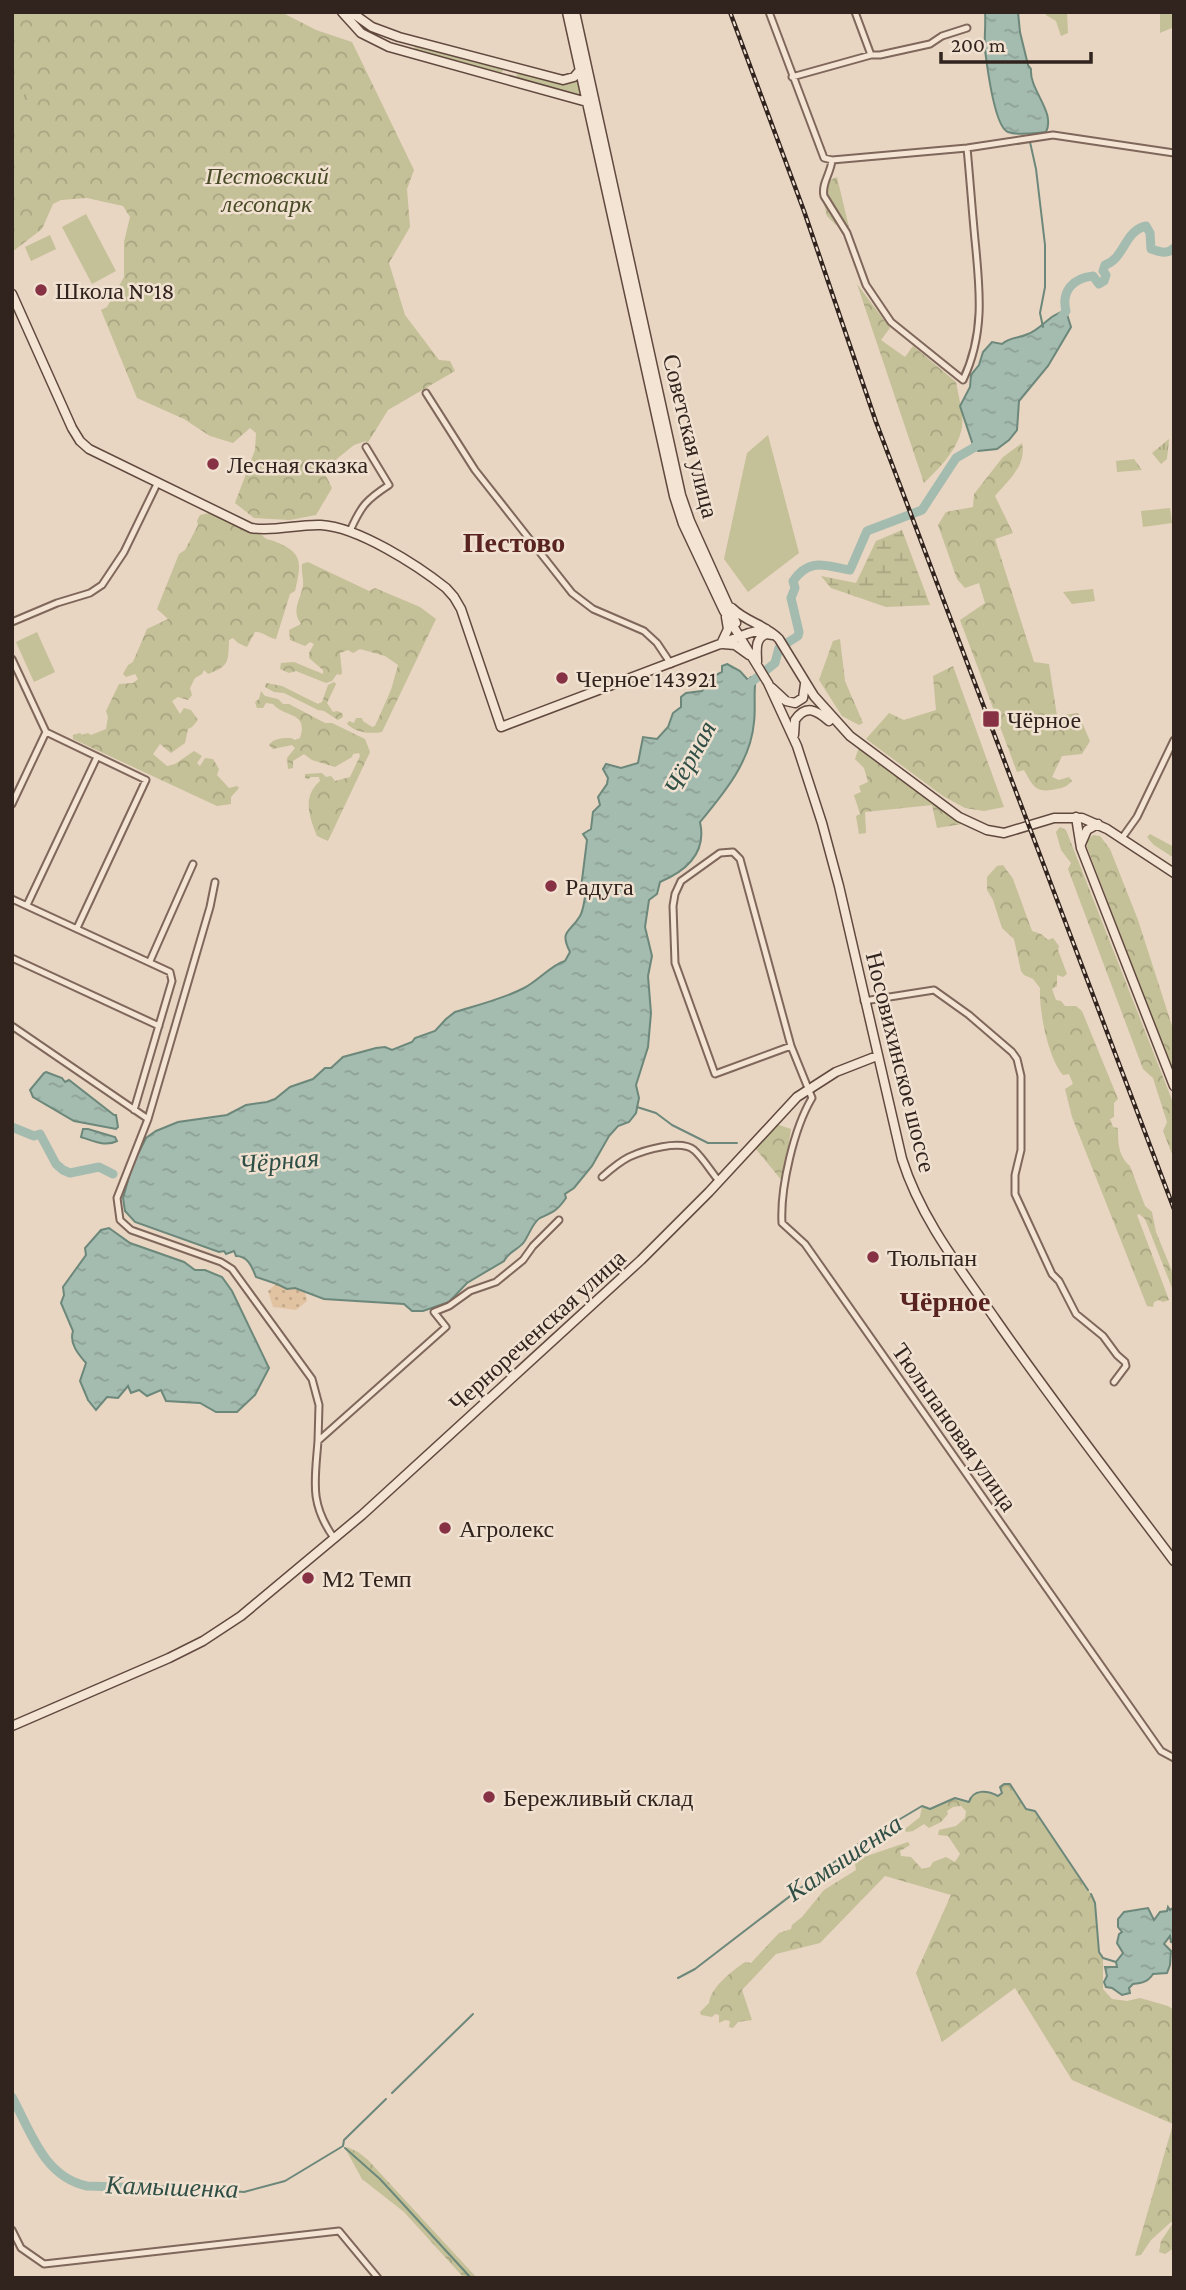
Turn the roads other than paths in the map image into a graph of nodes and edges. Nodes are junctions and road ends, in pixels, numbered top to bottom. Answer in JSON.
{"nodes":[{"id":1,"x":342,"y":12,"type":"edge"},
{"id":2,"x":351,"y":12,"type":"edge"},
{"id":3,"x":567,"y":12,"type":"edge"},
{"id":4,"x":575,"y":12,"type":"edge"},
{"id":5,"x":769,"y":12,"type":"edge"},
{"id":6,"x":855,"y":12,"type":"edge"},
{"id":7,"x":967,"y":28,"type":"dead end"},
{"id":8,"x":870,"y":55,"type":"junction"},
{"id":9,"x":580,"y":70,"type":"junction"},
{"id":10,"x":792,"y":77,"type":"junction"},
{"id":11,"x":587,"y":102,"type":"junction"},
{"id":12,"x":967,"y":148,"type":"junction"},
{"id":13,"x":1174,"y":153,"type":"edge"},
{"id":14,"x":832,"y":160,"type":"junction"},
{"id":15,"x":12,"y":294,"type":"edge"},
{"id":16,"x":426,"y":393,"type":"dead end"},
{"id":17,"x":366,"y":447,"type":"dead end"},
{"id":18,"x":158,"y":484,"type":"junction"},
{"id":19,"x":350,"y":531,"type":"junction"},
{"id":20,"x":728,"y":609,"type":"junction"},
{"id":21,"x":12,"y":622,"type":"edge"},
{"id":22,"x":766,"y":629,"type":"junction"},
{"id":23,"x":741,"y":636,"type":"junction"},
{"id":24,"x":780,"y":640,"type":"junction"},
{"id":25,"x":721,"y":644,"type":"junction"},
{"id":26,"x":12,"y":659,"type":"edge"},
{"id":27,"x":671,"y":664,"type":"junction"},
{"id":28,"x":758,"y":665,"type":"junction"},
{"id":29,"x":805,"y":682,"type":"junction"},
{"id":30,"x":768,"y":683,"type":"junction"},
{"id":31,"x":46,"y":732,"type":"junction"},
{"id":32,"x":850,"y":736,"type":"junction"},
{"id":33,"x":794,"y":738,"type":"junction"},
{"id":34,"x":1174,"y":740,"type":"edge"},
{"id":35,"x":97,"y":757,"type":"junction"},
{"id":36,"x":12,"y":804,"type":"edge"},
{"id":37,"x":1076,"y":817,"type":"junction"},
{"id":38,"x":1098,"y":824,"type":"junction"},
{"id":39,"x":1122,"y":838,"type":"junction"},
{"id":40,"x":1081,"y":848,"type":"junction"},
{"id":41,"x":193,"y":864,"type":"dead end"},
{"id":42,"x":1174,"y":873,"type":"edge"},
{"id":43,"x":215,"y":882,"type":"dead end"},
{"id":44,"x":12,"y":898,"type":"edge"},
{"id":45,"x":27,"y":905,"type":"junction"},
{"id":46,"x":77,"y":928,"type":"junction"},
{"id":47,"x":12,"y":958,"type":"edge"},
{"id":48,"x":150,"y":961,"type":"junction"},
{"id":49,"x":864,"y":1001,"type":"junction"},
{"id":50,"x":12,"y":1026,"type":"edge"},
{"id":51,"x":159,"y":1026,"type":"junction"},
{"id":52,"x":792,"y":1046,"type":"junction"},
{"id":53,"x":877,"y":1056,"type":"junction"},
{"id":54,"x":1174,"y":1086,"type":"edge"},
{"id":55,"x":810,"y":1093,"type":"junction"},
{"id":56,"x":134,"y":1110,"type":"junction"},
{"id":57,"x":148,"y":1119,"type":"junction"},
{"id":58,"x":602,"y":1177,"type":"dead end"},
{"id":59,"x":719,"y":1181,"type":"junction"},
{"id":60,"x":559,"y":1220,"type":"dead end"},
{"id":61,"x":1114,"y":1382,"type":"dead end"},
{"id":62,"x":318,"y":1441,"type":"junction"},
{"id":63,"x":334,"y":1538,"type":"junction"},
{"id":64,"x":1174,"y":1561,"type":"edge"},
{"id":65,"x":12,"y":1726,"type":"edge"},
{"id":66,"x":1174,"y":1758,"type":"edge"},
{"id":67,"x":12,"y":2230,"type":"edge"},
{"id":68,"x":378,"y":2278,"type":"edge"}],
"edges":[{"from":1,"to":11,"type":"main road"},
{"from":2,"to":9,"type":"main road"},
{"from":3,"to":9,"type":"main road","name":"Советская улица"},
{"from":4,"to":20,"type":"main road","name":"Советская улица"},
{"from":5,"to":10,"type":"street"},
{"from":6,"to":8,"type":"street"},
{"from":7,"to":8,"type":"street"},
{"from":8,"to":10,"type":"street"},
{"from":9,"to":11,"type":"main road","name":"Советская улица"},
{"from":10,"to":14,"type":"street"},
{"from":11,"to":20,"type":"main road","name":"Советская улица"},
{"from":12,"to":13,"type":"street"},
{"from":12,"to":14,"type":"street"},
{"from":12,"to":14,"type":"street"},
{"from":15,"to":18,"type":"main road"},
{"from":16,"to":27,"type":"street"},
{"from":17,"to":19,"type":"street"},
{"from":18,"to":19,"type":"main road"},
{"from":18,"to":21,"type":"street"},
{"from":19,"to":27,"type":"main road"},
{"from":20,"to":22,"type":"main road"},
{"from":20,"to":23,"type":"main road","name":"Советская улица"},
{"from":20,"to":25,"type":"main road"},
{"from":22,"to":23,"type":"main road"},
{"from":22,"to":24,"type":"main road"},
{"from":23,"to":25,"type":"main road"},
{"from":23,"to":28,"type":"main road","name":"Носовихинское шоссе"},
{"from":24,"to":28,"type":"main road"},
{"from":24,"to":29,"type":"main road"},
{"from":25,"to":27,"type":"main road"},
{"from":25,"to":28,"type":"main road"},
{"from":26,"to":31,"type":"street"},
{"from":28,"to":30,"type":"main road","name":"Носовихинское шоссе"},
{"from":29,"to":30,"type":"main road"},
{"from":29,"to":32,"type":"main road"},
{"from":30,"to":33,"type":"main road","name":"Носовихинское шоссе"},
{"from":31,"to":35,"type":"street"},
{"from":31,"to":36,"type":"street"},
{"from":32,"to":33,"type":"main road"},
{"from":32,"to":37,"type":"main road"},
{"from":33,"to":49,"type":"main road","name":"Носовихинское шоссе"},
{"from":34,"to":39,"type":"street"},
{"from":35,"to":45,"type":"street"},
{"from":35,"to":46,"type":"street"},
{"from":37,"to":38,"type":"main road"},
{"from":37,"to":40,"type":"main road"},
{"from":38,"to":39,"type":"main road"},
{"from":38,"to":40,"type":"main road"},
{"from":39,"to":42,"type":"main road"},
{"from":40,"to":54,"type":"main road"},
{"from":41,"to":48,"type":"street"},
{"from":43,"to":57,"type":"street"},
{"from":44,"to":45,"type":"street"},
{"from":45,"to":46,"type":"street"},
{"from":46,"to":48,"type":"street"},
{"from":47,"to":51,"type":"street"},
{"from":48,"to":51,"type":"street"},
{"from":49,"to":53,"type":"main road","name":"Носовихинское шоссе"},
{"from":49,"to":61,"type":"street"},
{"from":50,"to":56,"type":"street"},
{"from":51,"to":56,"type":"street"},
{"from":52,"to":52,"type":"street"},
{"from":52,"to":55,"type":"street"},
{"from":53,"to":55,"type":"main road","name":"Чернореченская улица"},
{"from":53,"to":64,"type":"main road","name":"Носовихинское шоссе"},
{"from":55,"to":59,"type":"main road","name":"Чернореченская улица"},
{"from":55,"to":66,"type":"street","name":"Тюльпановая улица"},
{"from":56,"to":57,"type":"street"},
{"from":57,"to":62,"type":"street"},
{"from":58,"to":59,"type":"street"},
{"from":59,"to":63,"type":"main road","name":"Чернореченская улица"},
{"from":60,"to":62,"type":"street"},
{"from":62,"to":63,"type":"street"},
{"from":63,"to":65,"type":"main road","name":"Чернореченская улица"},
{"from":67,"to":68,"type":"street"}]}
